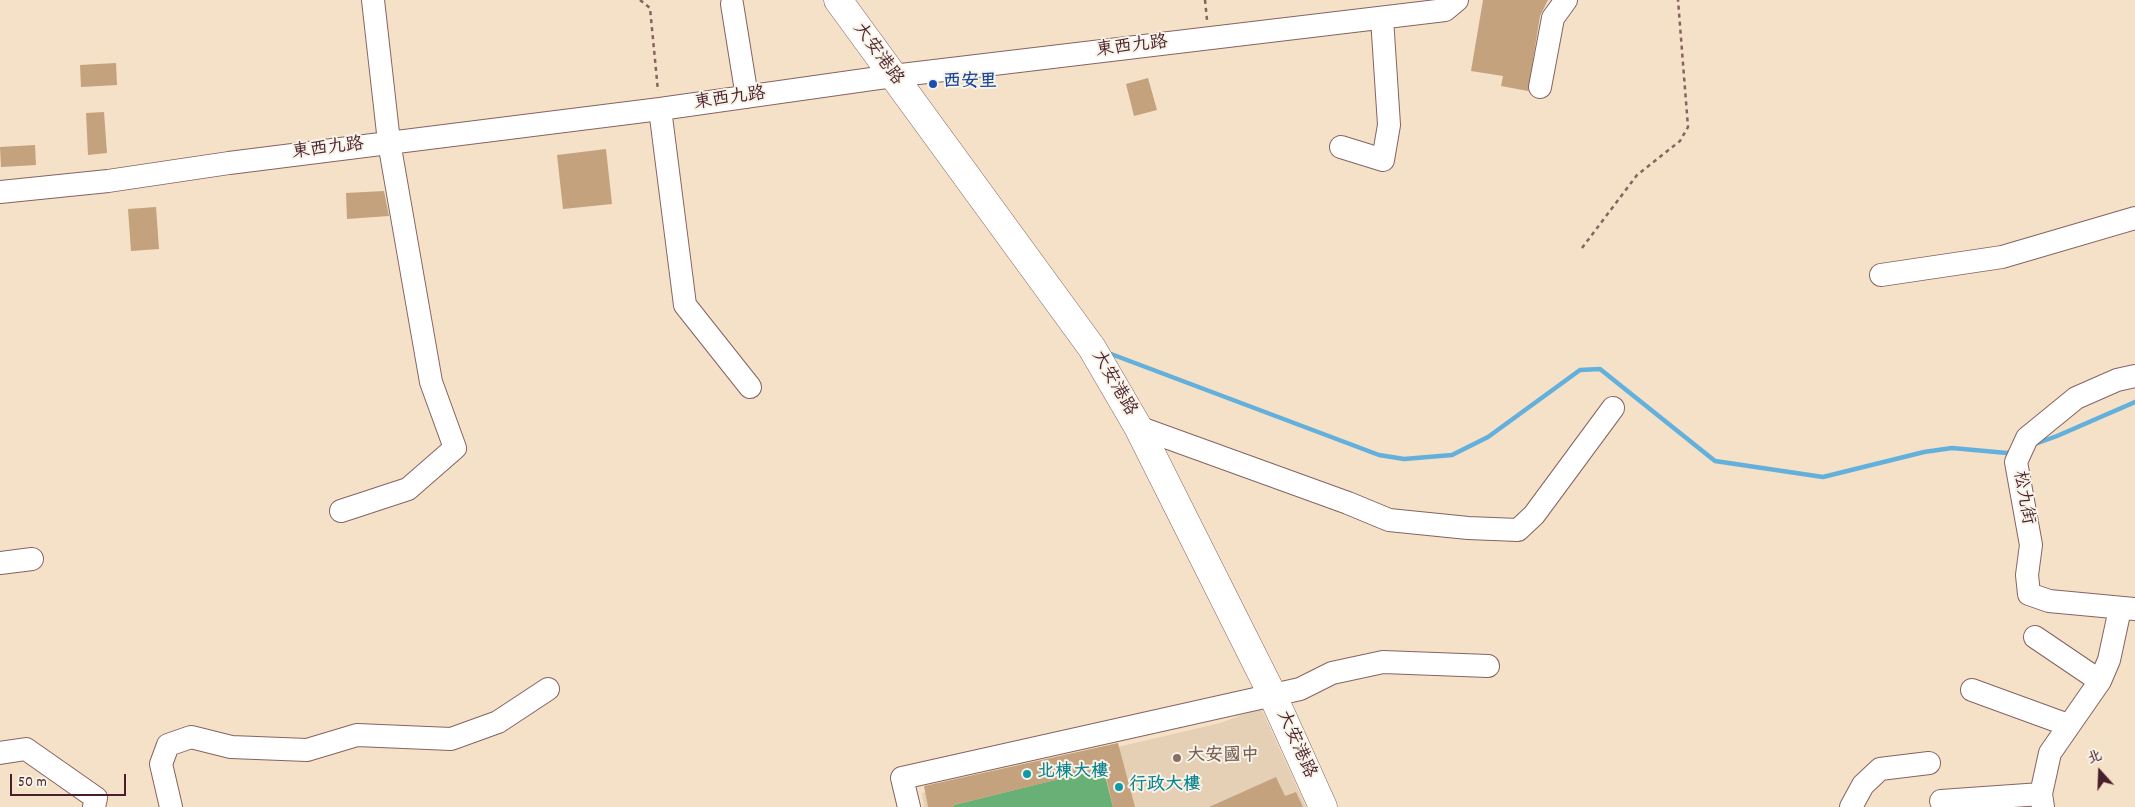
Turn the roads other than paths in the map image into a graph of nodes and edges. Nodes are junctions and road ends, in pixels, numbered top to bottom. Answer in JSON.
{"nodes":[{"id":1,"x":373,"y":0,"type":"edge"},
{"id":2,"x":838,"y":0,"type":"edge"},
{"id":3,"x":1456,"y":0,"type":"edge"},
{"id":4,"x":1566,"y":0,"type":"edge"},
{"id":5,"x":732,"y":4,"type":"dead end"},
{"id":6,"x":1382,"y":18,"type":"junction"},
{"id":7,"x":892,"y":76,"type":"junction"},
{"id":8,"x":1540,"y":87,"type":"dead end"},
{"id":9,"x":747,"y":97,"type":"junction"},
{"id":10,"x":660,"y":110,"type":"junction"},
{"id":11,"x":388,"y":142,"type":"junction"},
{"id":12,"x":1342,"y":148,"type":"dead end"},
{"id":13,"x":0,"y":192,"type":"edge"},
{"id":14,"x":2135,"y":218,"type":"edge"},
{"id":15,"x":1881,"y":275,"type":"dead end"},
{"id":16,"x":2135,"y":376,"type":"edge"},
{"id":17,"x":750,"y":387,"type":"dead end"},
{"id":18,"x":1613,"y":408,"type":"dead end"},
{"id":19,"x":1138,"y":427,"type":"junction"},
{"id":20,"x":341,"y":511,"type":"dead end"},
{"id":21,"x":32,"y":559,"type":"dead end"},
{"id":22,"x":0,"y":563,"type":"edge"},
{"id":23,"x":2127,"y":609,"type":"edge"},
{"id":24,"x":2035,"y":637,"type":"dead end"},
{"id":25,"x":1488,"y":666,"type":"dead end"},
{"id":26,"x":2100,"y":680,"type":"junction"},
{"id":27,"x":548,"y":689,"type":"dead end"},
{"id":28,"x":1972,"y":690,"type":"dead end"},
{"id":29,"x":1272,"y":694,"type":"junction"},
{"id":30,"x":2068,"y":725,"type":"junction"},
{"id":31,"x":0,"y":753,"type":"edge"},
{"id":32,"x":1929,"y":763,"type":"dead end"},
{"id":33,"x":2042,"y":800,"type":"edge"},
{"id":34,"x":1940,"y":801,"type":"dead end"},
{"id":35,"x":94,"y":807,"type":"edge"},
{"id":36,"x":171,"y":807,"type":"edge"},
{"id":37,"x":909,"y":807,"type":"edge"},
{"id":38,"x":1323,"y":807,"type":"edge"},
{"id":39,"x":1851,"y":807,"type":"edge"}],
"edges":[{"from":1,"to":11,"type":"street"},
{"from":2,"to":7,"type":"main road","name":"大安港路"},
{"from":3,"to":6,"type":"street","name":"東西九路"},
{"from":4,"to":8,"type":"street"},
{"from":5,"to":9,"type":"street"},
{"from":6,"to":7,"type":"street","name":"東西九路"},
{"from":6,"to":12,"type":"street"},
{"from":7,"to":9,"type":"street","name":"東西九路"},
{"from":7,"to":19,"type":"main road","name":"大安港路"},
{"from":9,"to":10,"type":"street","name":"東西九路"},
{"from":10,"to":11,"type":"street","name":"東西九路"},
{"from":10,"to":17,"type":"street"},
{"from":11,"to":13,"type":"street","name":"東西九路"},
{"from":11,"to":20,"type":"street"},
{"from":14,"to":15,"type":"street"},
{"from":16,"to":23,"type":"street","name":"松九街"},
{"from":18,"to":19,"type":"street"},
{"from":19,"to":29,"type":"main road","name":"大安港路"},
{"from":21,"to":22,"type":"street"},
{"from":23,"to":26,"type":"street","name":"松九街"},
{"from":24,"to":26,"type":"street"},
{"from":25,"to":29,"type":"street"},
{"from":26,"to":30,"type":"street","name":"松九街"},
{"from":27,"to":36,"type":"street"},
{"from":28,"to":30,"type":"street"},
{"from":29,"to":37,"type":"street"},
{"from":29,"to":38,"type":"main road","name":"大安港路"},
{"from":30,"to":33,"type":"street","name":"松九街"},
{"from":31,"to":35,"type":"street"},
{"from":32,"to":39,"type":"street"},
{"from":33,"to":34,"type":"street"}]}
